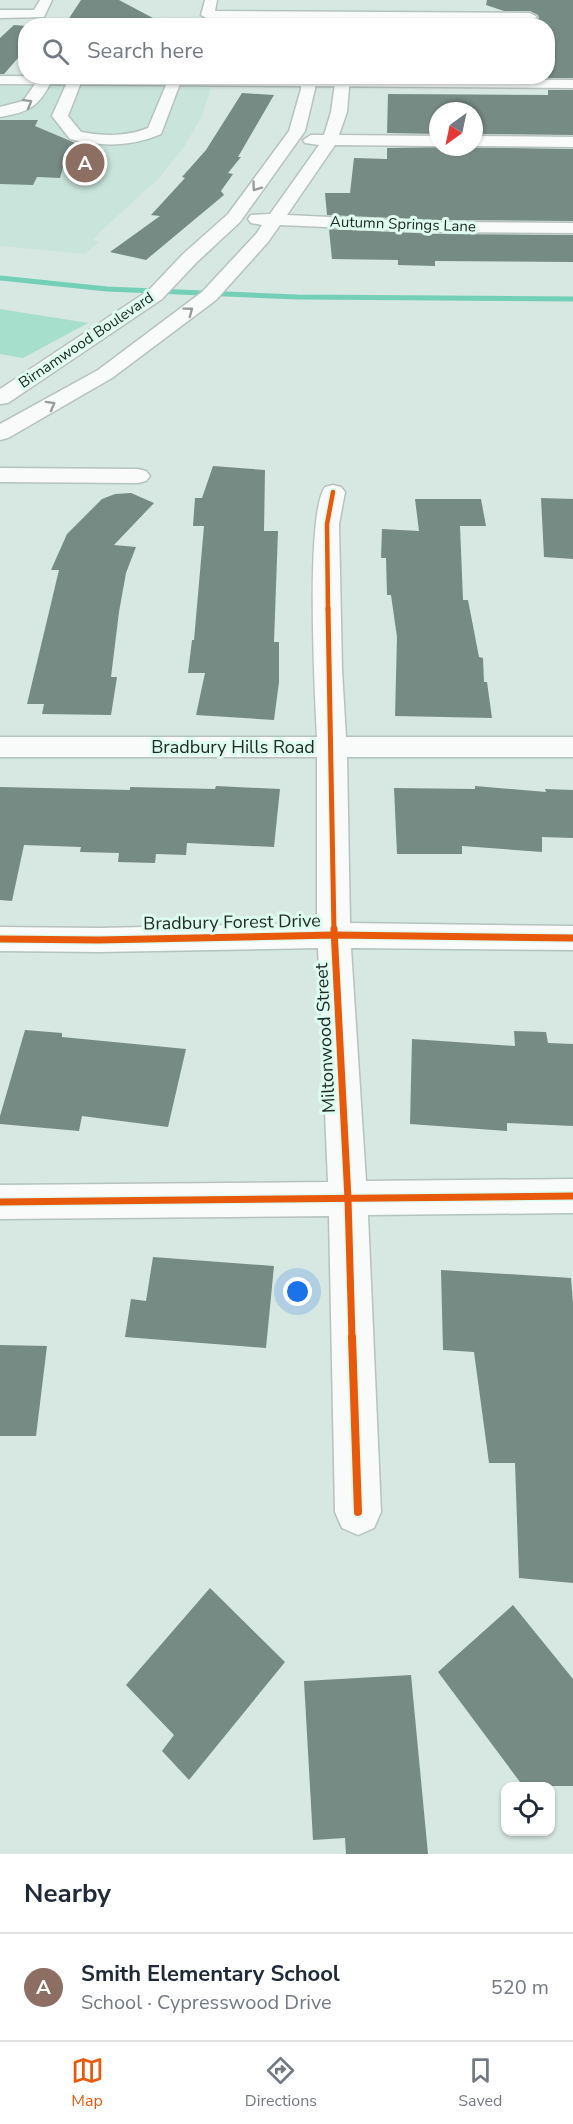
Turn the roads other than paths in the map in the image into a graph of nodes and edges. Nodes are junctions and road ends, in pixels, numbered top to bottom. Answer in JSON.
{"nodes":[{"id":1,"x":46,"y":0,"type":"edge"},
{"id":2,"x":211,"y":0,"type":"edge"},
{"id":3,"x":309,"y":0,"type":"edge"},
{"id":4,"x":0,"y":14,"type":"edge"},
{"id":5,"x":530,"y":17,"type":"dead end"},
{"id":6,"x":259,"y":18,"type":"edge"},
{"id":7,"x":310,"y":18,"type":"edge"},
{"id":8,"x":475,"y":18,"type":"edge"},
{"id":9,"x":0,"y":69,"type":"edge"},
{"id":10,"x":18,"y":69,"type":"edge"},
{"id":11,"x":555,"y":72,"type":"edge"},
{"id":12,"x":573,"y":72,"type":"edge"},
{"id":13,"x":0,"y":80,"type":"edge"},
{"id":14,"x":18,"y":80,"type":"edge"},
{"id":15,"x":48,"y":84,"type":"edge"},
{"id":16,"x":74,"y":84,"type":"edge"},
{"id":17,"x":173,"y":84,"type":"edge"},
{"id":18,"x":307,"y":84,"type":"edge"},
{"id":19,"x":342,"y":84,"type":"edge"},
{"id":20,"x":555,"y":84,"type":"edge"},
{"id":21,"x":573,"y":84,"type":"edge"},
{"id":22,"x":0,"y":112,"type":"edge"},
{"id":23,"x":290,"y":140,"type":"junction"},
{"id":24,"x":330,"y":140,"type":"junction"},
{"id":25,"x":429,"y":141,"type":"edge"},
{"id":26,"x":483,"y":141,"type":"edge"},
{"id":27,"x":573,"y":142,"type":"edge"},
{"id":28,"x":234,"y":218,"type":"junction"},
{"id":29,"x":275,"y":220,"type":"junction"},
{"id":30,"x":573,"y":228,"type":"edge"},
{"id":31,"x":3,"y":393,"type":"edge"},
{"id":32,"x":0,"y":434,"type":"edge"},
{"id":33,"x":0,"y":475,"type":"edge"},
{"id":34,"x":138,"y":476,"type":"dead end"},
{"id":35,"x":333,"y":492,"type":"dead end"},
{"id":36,"x":0,"y":747,"type":"edge"},
{"id":37,"x":332,"y":747,"type":"junction"},
{"id":38,"x":573,"y":747,"type":"edge"},
{"id":39,"x":334,"y":935,"type":"junction"},
{"id":40,"x":573,"y":938,"type":"edge"},
{"id":41,"x":0,"y":939,"type":"edge"},
{"id":42,"x":573,"y":1196,"type":"edge"},
{"id":43,"x":348,"y":1199,"type":"junction"},
{"id":44,"x":0,"y":1202,"type":"edge"},
{"id":45,"x":358,"y":1512,"type":"dead end"}],
"edges":[{"from":1,"to":4,"type":"street"},
{"from":2,"to":6,"type":"street"},
{"from":3,"to":7,"type":"street"},
{"from":5,"to":8,"type":"street"},
{"from":9,"to":10,"type":"street"},
{"from":11,"to":12,"type":"street"},
{"from":13,"to":14,"type":"street"},
{"from":22,"to":15,"type":"street","one_way":true},
{"from":16,"to":17,"type":"street"},
{"from":18,"to":23,"type":"street","name":"Birnamwood Boulevard"},
{"from":19,"to":24,"type":"street","name":"Birnamwood Boulevard"},
{"from":20,"to":21,"type":"street"},
{"from":23,"to":24,"type":"street"},
{"from":23,"to":28,"type":"street","name":"Birnamwood Boulevard","one_way":true},
{"from":24,"to":25,"type":"street"},
{"from":24,"to":29,"type":"street","name":"Birnamwood Boulevard"},
{"from":26,"to":27,"type":"street"},
{"from":28,"to":29,"type":"street","name":"Autumn Springs Lane"},
{"from":28,"to":31,"type":"street","name":"Birnamwood Boulevard"},
{"from":29,"to":30,"type":"street","name":"Autumn Springs Lane"},
{"from":32,"to":29,"type":"street","name":"Birnamwood Boulevard","one_way":true},
{"from":33,"to":34,"type":"street"},
{"from":35,"to":37,"type":"street","name":"Miltonwood Street"},
{"from":36,"to":37,"type":"street","name":"Bradbury Hills Road"},
{"from":37,"to":38,"type":"street","name":"Bradbury Hills Road"},
{"from":37,"to":39,"type":"street","name":"Miltonwood Street"},
{"from":39,"to":40,"type":"street","name":"Bradbury Forest Drive"},
{"from":39,"to":41,"type":"street","name":"Bradbury Forest Drive"},
{"from":39,"to":43,"type":"street","name":"Miltonwood Street"},
{"from":42,"to":43,"type":"street"},
{"from":43,"to":44,"type":"street"},
{"from":43,"to":45,"type":"street","name":"Miltonwood Street"}]}
